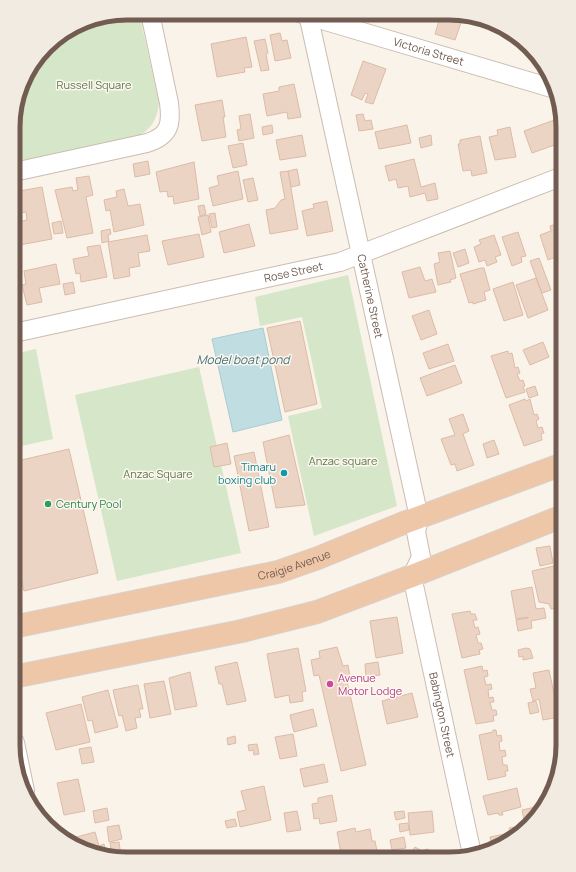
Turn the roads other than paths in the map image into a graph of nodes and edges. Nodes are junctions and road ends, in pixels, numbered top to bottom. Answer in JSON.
{"nodes":[{"id":1,"x":151,"y":20,"type":"edge"},
{"id":2,"x":307,"y":20,"type":"edge"},
{"id":3,"x":326,"y":20,"type":"edge"},
{"id":4,"x":548,"y":87,"type":"edge"},
{"id":5,"x":20,"y":171,"type":"edge"},
{"id":6,"x":556,"y":179,"type":"edge"},
{"id":7,"x":361,"y":253,"type":"junction"},
{"id":8,"x":20,"y":332,"type":"edge"},
{"id":9,"x":556,"y":467,"type":"edge"},
{"id":10,"x":419,"y":517,"type":"junction"},
{"id":11,"x":556,"y":519,"type":"edge"},
{"id":12,"x":412,"y":576,"type":"junction"},
{"id":13,"x":20,"y":627,"type":"edge"},
{"id":14,"x":20,"y":676,"type":"edge"},
{"id":15,"x":471,"y":850,"type":"edge"}],
"edges":[{"from":1,"to":5,"type":"street"},
{"from":2,"to":7,"type":"street","name":"Catherine Street"},
{"from":3,"to":4,"type":"street","name":"Victoria Street"},
{"from":6,"to":7,"type":"street","name":"Rose Street"},
{"from":7,"to":8,"type":"street","name":"Rose Street"},
{"from":7,"to":10,"type":"street","name":"Catherine Street"},
{"from":9,"to":10,"type":"highway","name":"Craigie Avenue"},
{"from":10,"to":12,"type":"street","name":"Catherine Street"},
{"from":10,"to":13,"type":"highway","name":"Craigie Avenue"},
{"from":11,"to":12,"type":"highway"},
{"from":12,"to":14,"type":"highway"},
{"from":12,"to":15,"type":"street","name":"Babington Street"}]}
